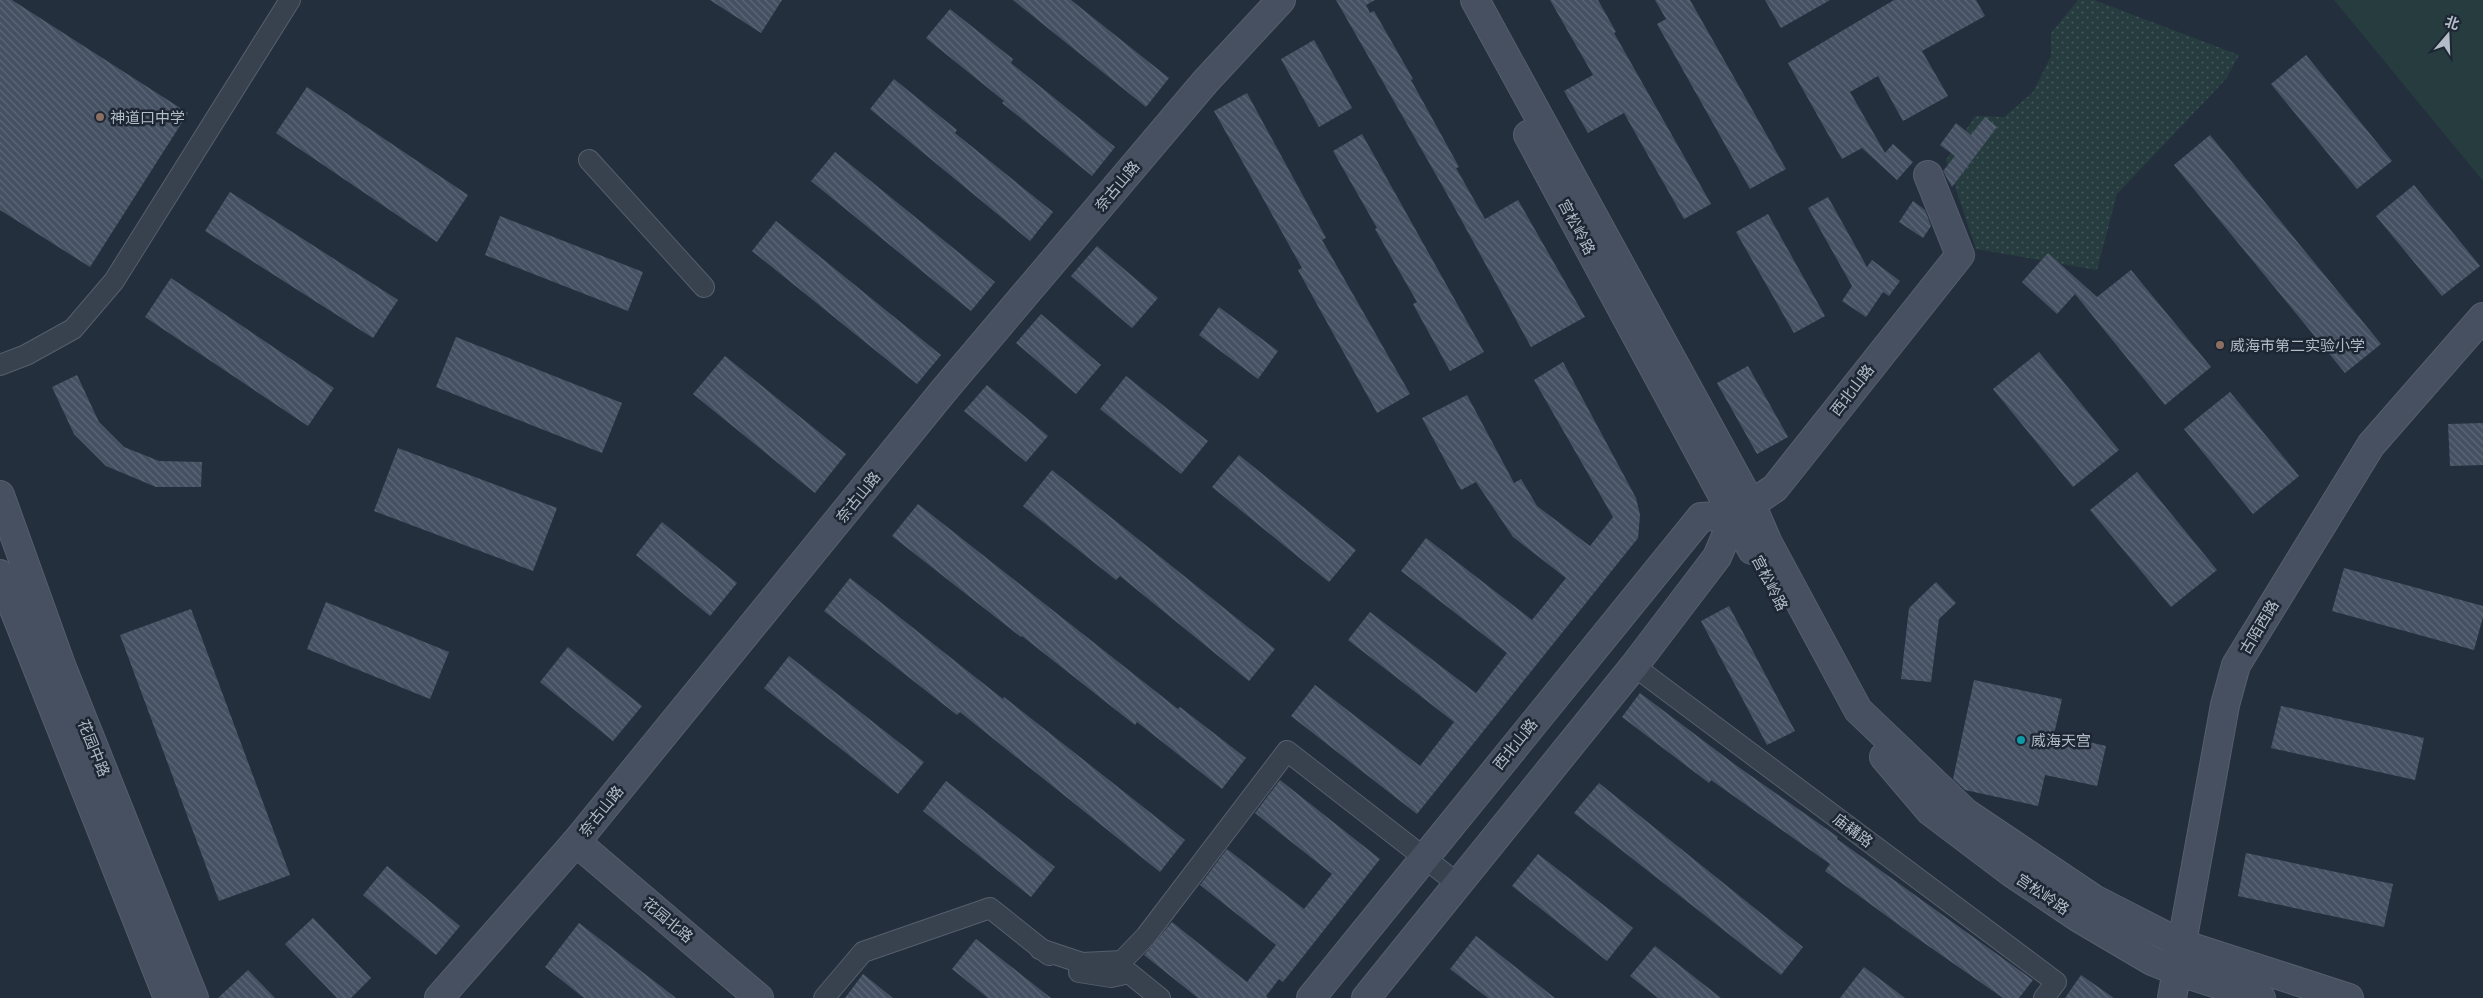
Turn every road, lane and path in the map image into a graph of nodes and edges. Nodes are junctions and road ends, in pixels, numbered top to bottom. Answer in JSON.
{"nodes":[{"id":1,"x":290,"y":0,"type":"edge"},
{"id":2,"x":1281,"y":0,"type":"edge"},
{"id":3,"x":1454,"y":0,"type":"edge"},
{"id":4,"x":1475,"y":0,"type":"edge"},
{"id":5,"x":589,"y":160,"type":"dead end"},
{"id":6,"x":1928,"y":175,"type":"dead end"},
{"id":7,"x":704,"y":287,"type":"dead end"},
{"id":8,"x":2483,"y":317,"type":"edge"},
{"id":9,"x":0,"y":365,"type":"edge"},
{"id":10,"x":0,"y":495,"type":"edge"},
{"id":11,"x":1743,"y":509,"type":"junction"},
{"id":12,"x":0,"y":574,"type":"edge"},
{"id":13,"x":1634,"y":666,"type":"junction"},
{"id":14,"x":576,"y":842,"type":"junction"},
{"id":15,"x":1423,"y":857,"type":"junction"},
{"id":16,"x":1458,"y":884,"type":"junction"},
{"id":17,"x":2182,"y":944,"type":"junction"},
{"id":18,"x":1040,"y":949,"type":"junction"},
{"id":19,"x":2177,"y":972,"type":"junction"},
{"id":20,"x":168,"y":998,"type":"edge"},
{"id":21,"x":194,"y":998,"type":"edge"},
{"id":22,"x":439,"y":998,"type":"edge"},
{"id":23,"x":760,"y":998,"type":"edge"},
{"id":24,"x":824,"y":998,"type":"edge"},
{"id":25,"x":1160,"y":998,"type":"edge"},
{"id":26,"x":1311,"y":998,"type":"edge"},
{"id":27,"x":1366,"y":998,"type":"edge"},
{"id":28,"x":2044,"y":998,"type":"edge"},
{"id":29,"x":2172,"y":998,"type":"edge"},
{"id":30,"x":2261,"y":998,"type":"edge"},
{"id":31,"x":2349,"y":998,"type":"edge"}],
"edges":[{"from":1,"to":9,"type":"street"},
{"from":2,"to":14,"type":"main road","name":"奈古山路"},
{"from":3,"to":11,"type":"main road","name":"宫松岭路"},
{"from":4,"to":11,"type":"main road"},
{"from":5,"to":7,"type":"street"},
{"from":6,"to":11,"type":"main road","name":"西北山路"},
{"from":8,"to":17,"type":"main road","name":"古陌西路"},
{"from":10,"to":21,"type":"main road","name":"花园中路"},
{"from":11,"to":13,"type":"main road"},
{"from":11,"to":15,"type":"main road","name":"西北山路"},
{"from":11,"to":17,"type":"main road"},
{"from":11,"to":19,"type":"main road","name":"宫松岭路"},
{"from":12,"to":20,"type":"main road"},
{"from":13,"to":16,"type":"main road"},
{"from":13,"to":28,"type":"street","name":"庙耩路"},
{"from":14,"to":22,"type":"main road","name":"奈古山路"},
{"from":14,"to":23,"type":"main road","name":"花园北路"},
{"from":15,"to":16,"type":"street"},
{"from":15,"to":18,"type":"street"},
{"from":15,"to":26,"type":"main road","name":"西北山路"},
{"from":16,"to":27,"type":"main road"},
{"from":17,"to":19,"type":"main road","name":"古陌西路"},
{"from":17,"to":31,"type":"main road"},
{"from":18,"to":24,"type":"street"},
{"from":18,"to":25,"type":"street"},
{"from":19,"to":29,"type":"main road","name":"古陌西路"},
{"from":19,"to":30,"type":"main road","name":"宫松岭路"}]}
